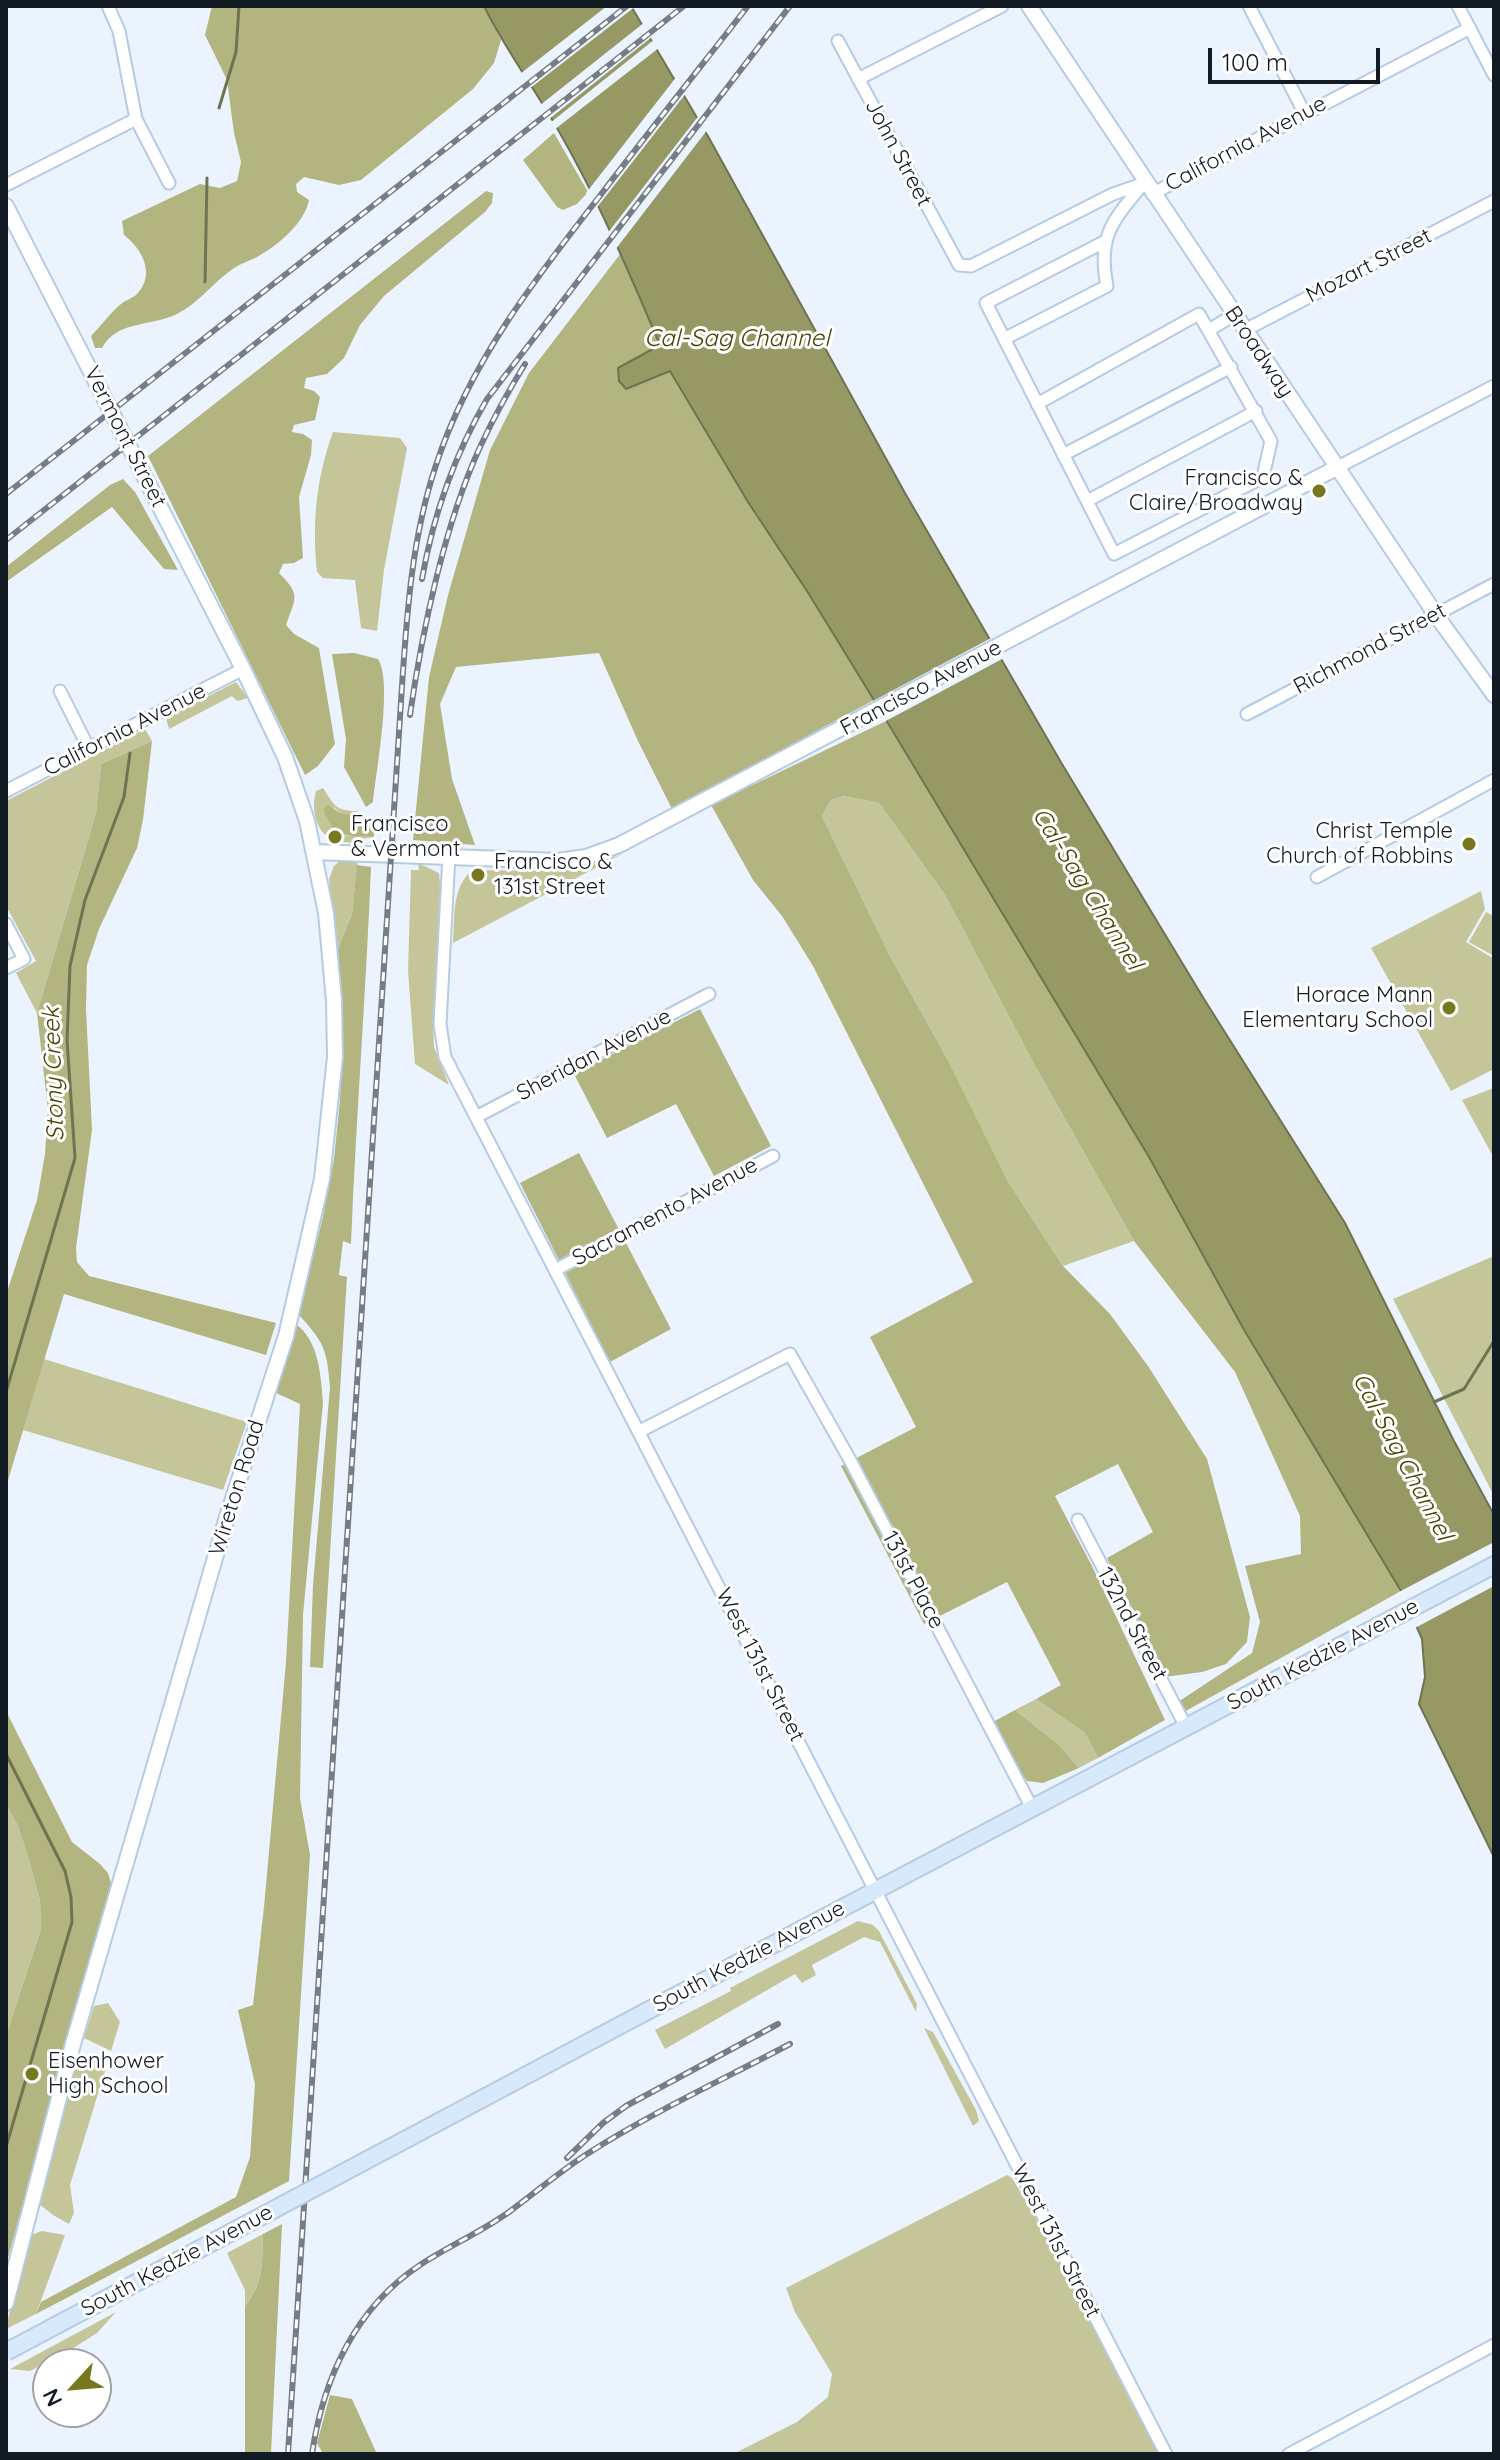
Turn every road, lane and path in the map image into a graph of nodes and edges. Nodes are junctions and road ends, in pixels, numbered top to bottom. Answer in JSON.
{"nodes":[{"id":1,"x":108,"y":6,"type":"edge"},
{"id":2,"x":1002,"y":6,"type":"edge"},
{"id":3,"x":1029,"y":6,"type":"edge"},
{"id":4,"x":1249,"y":6,"type":"edge"},
{"id":5,"x":1458,"y":6,"type":"edge"},
{"id":6,"x":1470,"y":28,"type":"junction"},
{"id":7,"x":838,"y":41,"type":"dead end"},
{"id":8,"x":1494,"y":75,"type":"edge"},
{"id":9,"x":858,"y":79,"type":"junction"},
{"id":10,"x":1304,"y":112,"type":"junction"},
{"id":11,"x":136,"y":119,"type":"junction"},
{"id":12,"x":169,"y":183,"type":"dead end"},
{"id":13,"x":6,"y":185,"type":"edge"},
{"id":14,"x":1148,"y":188,"type":"junction"},
{"id":15,"x":1494,"y":201,"type":"edge"},
{"id":16,"x":6,"y":206,"type":"edge"},
{"id":17,"x":1104,"y":242,"type":"junction"},
{"id":18,"x":959,"y":265,"type":"joint"},
{"id":19,"x":1234,"y":315,"type":"junction"},
{"id":20,"x":1209,"y":330,"type":"junction"},
{"id":21,"x":1245,"y":330,"type":"junction"},
{"id":22,"x":1004,"y":339,"type":"junction"},
{"id":23,"x":1231,"y":367,"type":"junction"},
{"id":24,"x":1494,"y":386,"type":"edge"},
{"id":25,"x":1037,"y":404,"type":"junction"},
{"id":26,"x":1256,"y":411,"type":"junction"},
{"id":27,"x":1063,"y":455,"type":"junction"},
{"id":28,"x":1338,"y":467,"type":"junction"},
{"id":29,"x":1087,"y":501,"type":"junction"},
{"id":30,"x":1494,"y":584,"type":"edge"},
{"id":31,"x":1436,"y":615,"type":"junction"},
{"id":32,"x":243,"y":669,"type":"junction"},
{"id":33,"x":60,"y":691,"type":"dead end"},
{"id":34,"x":1494,"y":695,"type":"edge"},
{"id":35,"x":1247,"y":714,"type":"dead end"},
{"id":36,"x":89,"y":749,"type":"junction"},
{"id":37,"x":1494,"y":780,"type":"edge"},
{"id":38,"x":6,"y":791,"type":"edge"},
{"id":39,"x":314,"y":852,"type":"junction"},
{"id":40,"x":449,"y":855,"type":"junction"},
{"id":41,"x":1317,"y":877,"type":"dead end"},
{"id":42,"x":6,"y":924,"type":"edge"},
{"id":43,"x":6,"y":968,"type":"edge"},
{"id":44,"x":709,"y":994,"type":"dead end"},
{"id":45,"x":478,"y":1116,"type":"junction"},
{"id":46,"x":773,"y":1156,"type":"dead end"},
{"id":47,"x":557,"y":1269,"type":"junction"},
{"id":48,"x":640,"y":1431,"type":"junction"},
{"id":49,"x":1078,"y":1520,"type":"dead end"},
{"id":50,"x":1494,"y":1565,"type":"edge"},
{"id":51,"x":1186,"y":1727,"type":"junction"},
{"id":52,"x":1032,"y":1808,"type":"junction"},
{"id":53,"x":876,"y":1890,"type":"junction"},
{"id":54,"x":6,"y":2303,"type":"edge"},
{"id":55,"x":1494,"y":2345,"type":"edge"},
{"id":56,"x":6,"y":2352,"type":"edge"},
{"id":57,"x":1166,"y":2454,"type":"edge"},
{"id":58,"x":1289,"y":2454,"type":"edge"}],
"edges":[{"from":1,"to":11,"type":"street"},
{"from":2,"to":9,"type":"street"},
{"from":3,"to":14,"type":"street","name":"Broadway"},
{"from":4,"to":10,"type":"street"},
{"from":5,"to":6,"type":"street"},
{"from":6,"to":8,"type":"street"},
{"from":6,"to":10,"type":"street","name":"California Avenue"},
{"from":7,"to":9,"type":"street","name":"John Street"},
{"from":9,"to":18,"type":"street","name":"John Street"},
{"from":10,"to":14,"type":"street","name":"California Avenue"},
{"from":11,"to":12,"type":"street"},
{"from":11,"to":13,"type":"street"},
{"from":14,"to":17,"type":"street"},
{"from":14,"to":18,"type":"street","name":"California Avenue"},
{"from":14,"to":19,"type":"street","name":"Broadway"},
{"from":15,"to":21,"type":"street","name":"Mozart Street"},
{"from":16,"to":32,"type":"street","name":"Vermont Street"},
{"from":17,"to":22,"type":"street"},
{"from":17,"to":22,"type":"street"},
{"from":19,"to":20,"type":"street"},
{"from":19,"to":21,"type":"street","name":"Broadway"},
{"from":20,"to":23,"type":"street"},
{"from":20,"to":25,"type":"street"},
{"from":21,"to":28,"type":"street","name":"Broadway"},
{"from":22,"to":25,"type":"street"},
{"from":23,"to":26,"type":"street"},
{"from":23,"to":27,"type":"street"},
{"from":24,"to":28,"type":"street","name":"Francisco Avenue"},
{"from":25,"to":27,"type":"street"},
{"from":26,"to":29,"type":"street"},
{"from":26,"to":29,"type":"street"},
{"from":27,"to":29,"type":"street"},
{"from":28,"to":31,"type":"street","name":"Broadway"},
{"from":28,"to":40,"type":"street","name":"Francisco Avenue"},
{"from":30,"to":31,"type":"street","name":"Richmond Street"},
{"from":31,"to":34,"type":"street","name":"Broadway"},
{"from":31,"to":35,"type":"street","name":"Richmond Street"},
{"from":32,"to":36,"type":"street","name":"California Avenue"},
{"from":32,"to":39,"type":"street","name":"Wireton Road"},
{"from":33,"to":36,"type":"street"},
{"from":36,"to":38,"type":"street","name":"California Avenue"},
{"from":37,"to":41,"type":"street"},
{"from":39,"to":40,"type":"street","name":"Francisco Avenue"},
{"from":39,"to":54,"type":"street","name":"Wireton Road"},
{"from":40,"to":45,"type":"street","name":"West 131st Street"},
{"from":42,"to":43,"type":"street"},
{"from":44,"to":45,"type":"street","name":"Sheridan Avenue"},
{"from":45,"to":47,"type":"street","name":"West 131st Street"},
{"from":46,"to":47,"type":"street","name":"Sacramento Avenue"},
{"from":47,"to":48,"type":"street","name":"West 131st Street"},
{"from":48,"to":52,"type":"street","name":"131st Place"},
{"from":48,"to":53,"type":"street","name":"West 131st Street"},
{"from":49,"to":51,"type":"street","name":"132nd Street"},
{"from":50,"to":51,"type":"main road","name":"South Kedzie Avenue"},
{"from":51,"to":52,"type":"main road","name":"South Kedzie Avenue"},
{"from":52,"to":53,"type":"main road","name":"South Kedzie Avenue"},
{"from":53,"to":56,"type":"main road","name":"South Kedzie Avenue","bridge":true},
{"from":53,"to":57,"type":"street","name":"West 131st Street"},
{"from":55,"to":58,"type":"street"}]}
